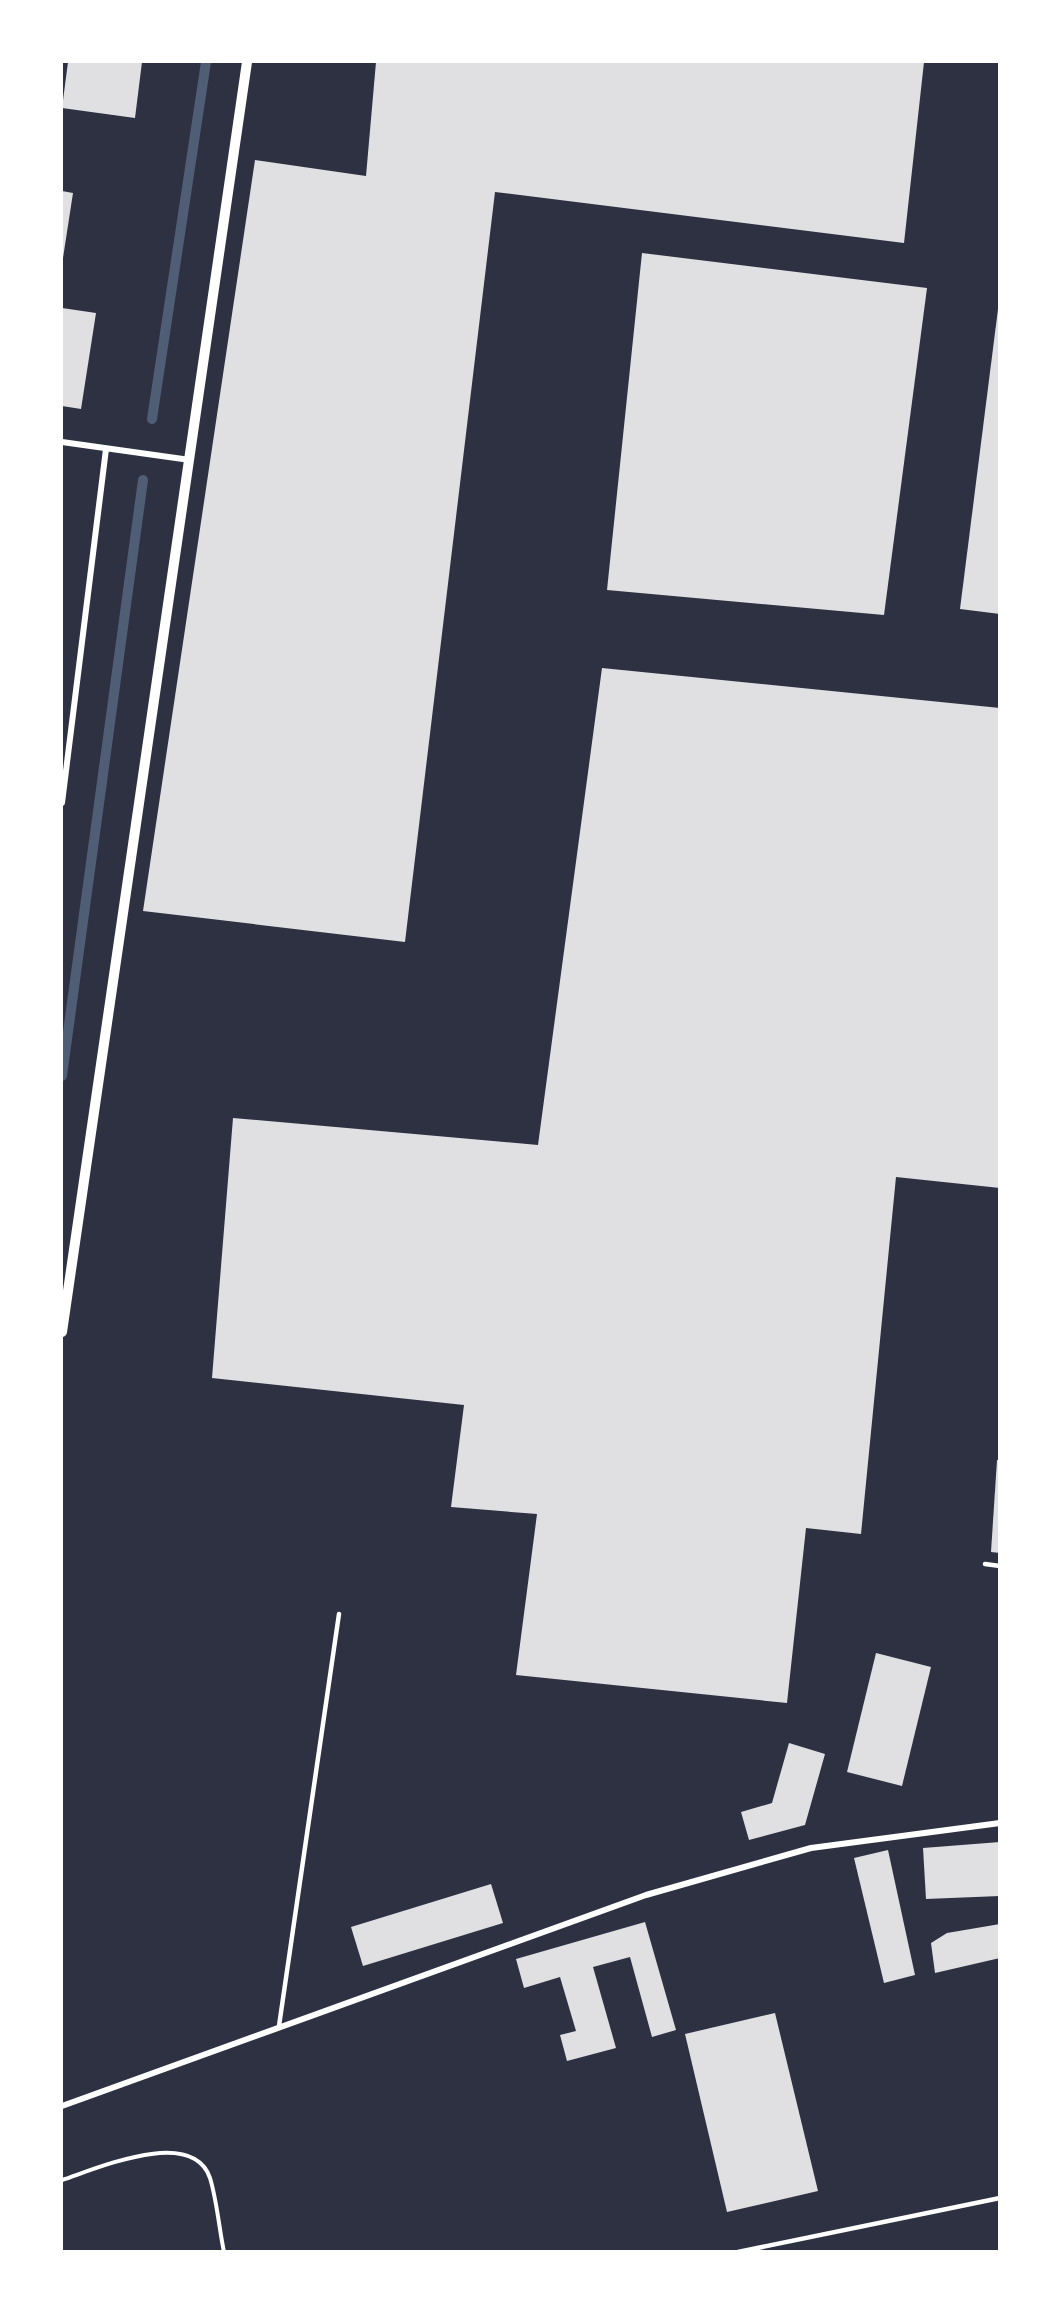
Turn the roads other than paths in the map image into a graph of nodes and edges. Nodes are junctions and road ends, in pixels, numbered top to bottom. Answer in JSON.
{"nodes":[{"id":1,"x":247,"y":62,"type":"edge"},
{"id":2,"x":62,"y":442,"type":"edge"},
{"id":3,"x":106,"y":449,"type":"junction"},
{"id":4,"x":190,"y":460,"type":"junction"},
{"id":5,"x":62,"y":803,"type":"edge"},
{"id":6,"x":62,"y":1332,"type":"edge"},
{"id":7,"x":985,"y":1564,"type":"dead end"},
{"id":8,"x":999,"y":1566,"type":"edge"},
{"id":9,"x":339,"y":1614,"type":"dead end"},
{"id":10,"x":999,"y":1823,"type":"edge"},
{"id":11,"x":279,"y":2026,"type":"junction"},
{"id":12,"x":62,"y":2106,"type":"edge"},
{"id":13,"x":999,"y":2198,"type":"edge"},
{"id":14,"x":738,"y":2252,"type":"edge"}],
"edges":[{"from":1,"to":4,"type":"street"},
{"from":2,"to":3,"type":"street"},
{"from":3,"to":4,"type":"street"},
{"from":3,"to":5,"type":"street"},
{"from":4,"to":6,"type":"street"},
{"from":7,"to":8,"type":"lane"},
{"from":9,"to":11,"type":"lane"},
{"from":10,"to":11,"type":"street"},
{"from":11,"to":12,"type":"street"},
{"from":13,"to":14,"type":"lane"}]}
